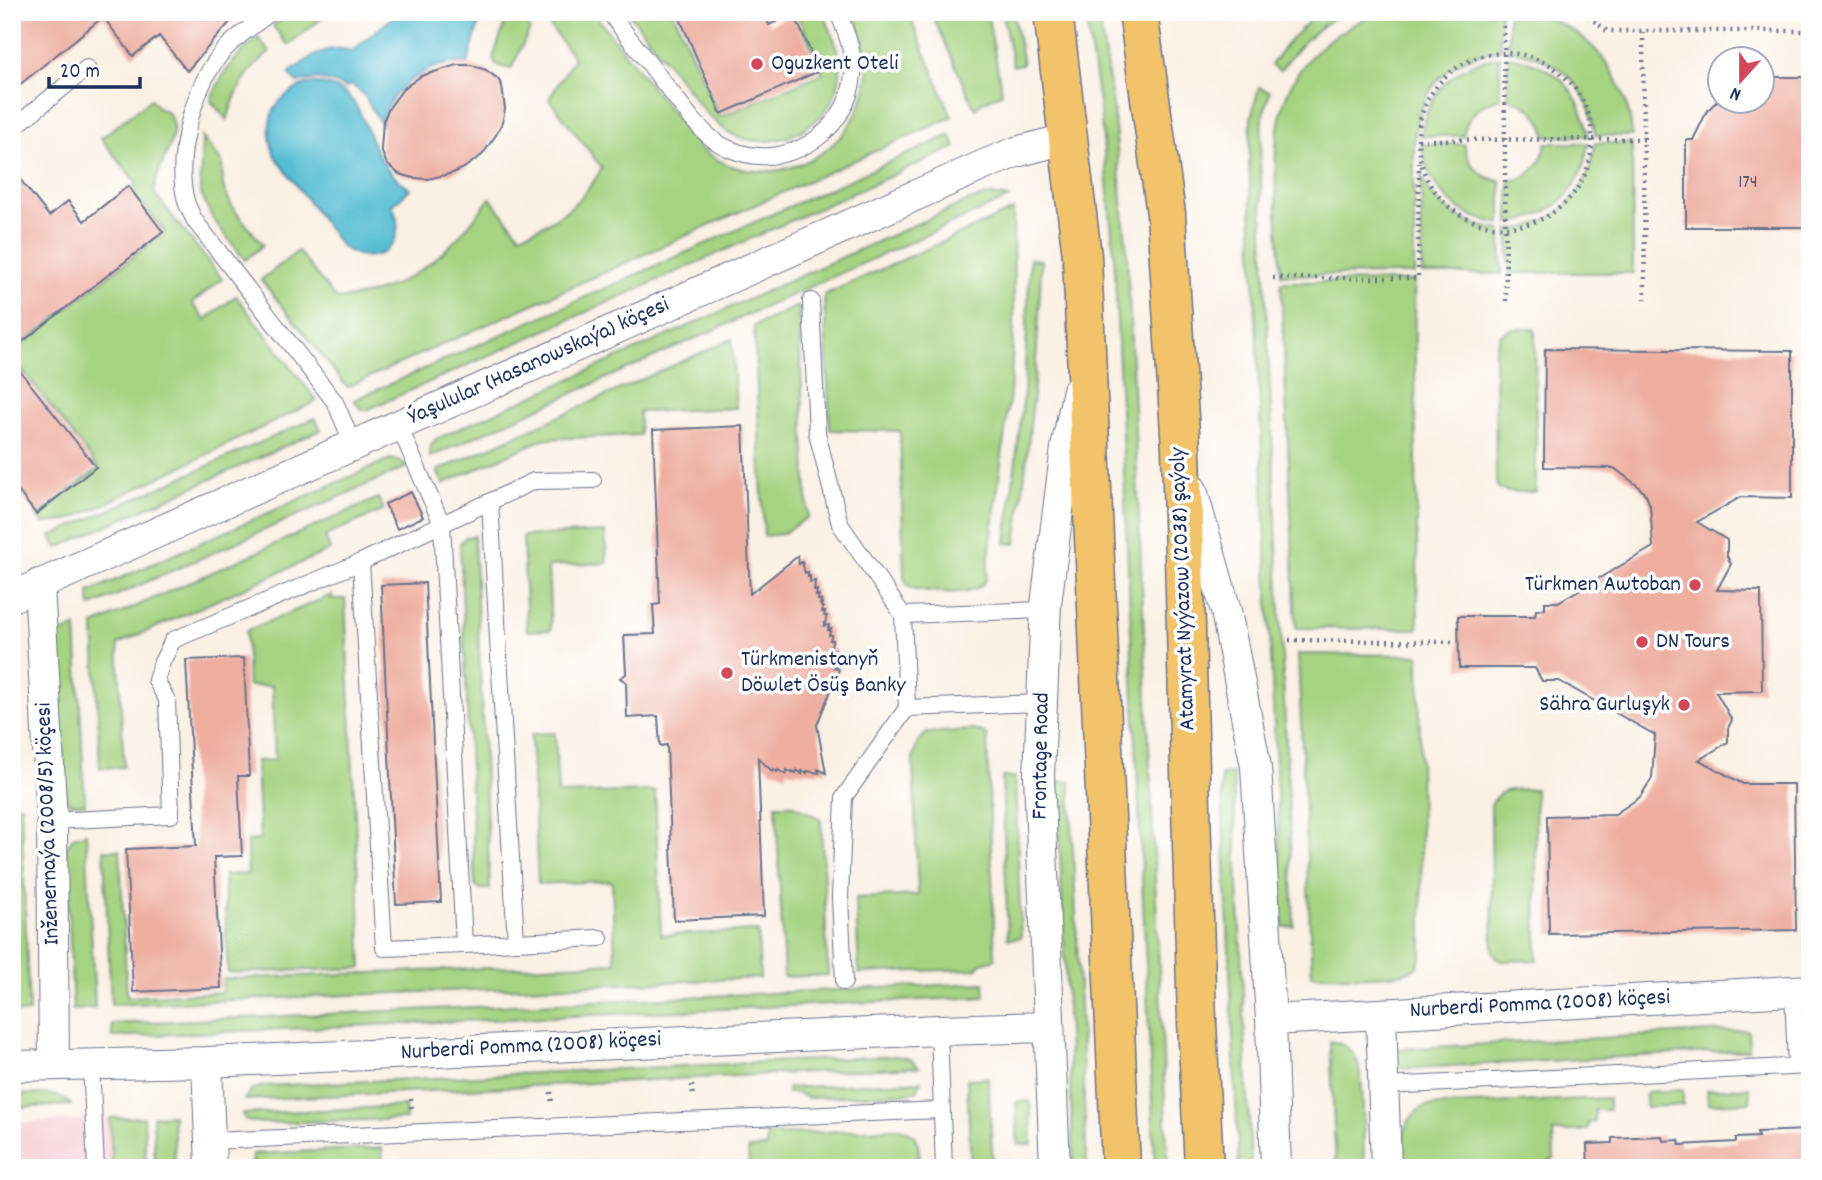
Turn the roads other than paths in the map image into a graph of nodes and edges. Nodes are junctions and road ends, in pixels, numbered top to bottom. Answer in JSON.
{"nodes":[{"id":1,"x":271,"y":12,"type":"edge"},
{"id":2,"x":609,"y":12,"type":"edge"},
{"id":3,"x":838,"y":12,"type":"edge"},
{"id":4,"x":1053,"y":12,"type":"edge"},
{"id":5,"x":1138,"y":12,"type":"edge"},
{"id":6,"x":87,"y":68,"type":"dead end"},
{"id":7,"x":12,"y":129,"type":"edge"},
{"id":8,"x":1070,"y":138,"type":"junction"},
{"id":9,"x":811,"y":300,"type":"dead end"},
{"id":10,"x":1086,"y":348,"type":"junction"},
{"id":11,"x":398,"y":424,"type":"junction"},
{"id":12,"x":353,"y":444,"type":"junction"},
{"id":13,"x":1181,"y":449,"type":"junction"},
{"id":14,"x":593,"y":480,"type":"dead end"},
{"id":15,"x":490,"y":502,"type":"junction"},
{"id":16,"x":442,"y":524,"type":"junction"},
{"id":17,"x":361,"y":562,"type":"junction"},
{"id":18,"x":39,"y":584,"type":"junction"},
{"id":19,"x":12,"y":597,"type":"edge"},
{"id":20,"x":1046,"y":610,"type":"junction"},
{"id":21,"x":903,"y":615,"type":"junction"},
{"id":22,"x":1042,"y":703,"type":"junction"},
{"id":23,"x":907,"y":708,"type":"junction"},
{"id":24,"x":52,"y":821,"type":"junction"},
{"id":25,"x":600,"y":938,"type":"dead end"},
{"id":26,"x":516,"y":942,"type":"junction"},
{"id":27,"x":464,"y":945,"type":"junction"},
{"id":28,"x":844,"y":982,"type":"dead end"},
{"id":29,"x":1801,"y":990,"type":"edge"},
{"id":30,"x":1381,"y":1014,"type":"junction"},
{"id":31,"x":1271,"y":1020,"type":"junction"},
{"id":32,"x":1049,"y":1027,"type":"junction"},
{"id":33,"x":939,"y":1030,"type":"junction"},
{"id":34,"x":207,"y":1062,"type":"junction"},
{"id":35,"x":91,"y":1063,"type":"junction"},
{"id":36,"x":54,"y":1064,"type":"junction"},
{"id":37,"x":12,"y":1066,"type":"edge"},
{"id":38,"x":1803,"y":1066,"type":"edge"},
{"id":39,"x":1383,"y":1086,"type":"junction"},
{"id":40,"x":941,"y":1110,"type":"junction"},
{"id":41,"x":211,"y":1154,"type":"edge"},
{"id":42,"x":96,"y":1168,"type":"edge"},
{"id":43,"x":944,"y":1168,"type":"edge"},
{"id":44,"x":1055,"y":1168,"type":"edge"},
{"id":45,"x":1121,"y":1168,"type":"edge"},
{"id":46,"x":1204,"y":1168,"type":"edge"},
{"id":47,"x":1276,"y":1168,"type":"edge"},
{"id":48,"x":1386,"y":1168,"type":"edge"}],
"edges":[{"from":1,"to":12,"type":"lane"},
{"from":2,"to":3,"type":"lane"},
{"from":4,"to":8,"type":"main road"},
{"from":5,"to":13,"type":"main road","name":"Atamyrat Nyýazow (2038) şaýoly"},
{"from":6,"to":7,"type":"lane"},
{"from":8,"to":10,"type":"main road"},
{"from":8,"to":11,"type":"street","name":"Ýaşulular (Hasanowskaýa) köçesi"},
{"from":9,"to":21,"type":"lane"},
{"from":10,"to":20,"type":"street","name":"Frontage Road"},
{"from":10,"to":45,"type":"main road"},
{"from":11,"to":12,"type":"street","name":"Ýaşulular (Hasanowskaýa) köçesi"},
{"from":11,"to":16,"type":"lane"},
{"from":12,"to":18,"type":"street","name":"Ýaşulular (Hasanowskaýa) köçesi"},
{"from":13,"to":31,"type":"street"},
{"from":13,"to":46,"type":"main road","name":"Atamyrat Nyýazow (2038) şaýoly"},
{"from":14,"to":15,"type":"lane"},
{"from":15,"to":16,"type":"lane"},
{"from":15,"to":26,"type":"lane"},
{"from":16,"to":17,"type":"lane"},
{"from":16,"to":27,"type":"lane"},
{"from":17,"to":24,"type":"lane"},
{"from":17,"to":27,"type":"lane"},
{"from":18,"to":19,"type":"street","name":"Ýaşulular (Hasanowskaýa) köçesi"},
{"from":18,"to":24,"type":"street","name":"Inženernaýa (2008/5) köçesi"},
{"from":20,"to":21,"type":"lane"},
{"from":20,"to":22,"type":"street","name":"Frontage Road"},
{"from":21,"to":23,"type":"lane"},
{"from":22,"to":23,"type":"lane"},
{"from":22,"to":32,"type":"street","name":"Frontage Road"},
{"from":23,"to":28,"type":"lane"},
{"from":24,"to":36,"type":"street","name":"Inženernaýa (2008/5) köçesi"},
{"from":25,"to":26,"type":"lane"},
{"from":26,"to":27,"type":"lane"},
{"from":29,"to":30,"type":"street","name":"Nurberdi Pomma (2008) köçesi"},
{"from":29,"to":38,"type":"lane"},
{"from":30,"to":31,"type":"street","name":"Nurberdi Pomma (2008) köçesi"},
{"from":30,"to":39,"type":"street"},
{"from":31,"to":47,"type":"street"},
{"from":32,"to":33,"type":"street","name":"Nurberdi Pomma (2008) köçesi"},
{"from":32,"to":44,"type":"street","name":"Frontage Road"},
{"from":33,"to":34,"type":"street","name":"Nurberdi Pomma (2008) köçesi"},
{"from":33,"to":40,"type":"lane"},
{"from":34,"to":35,"type":"street","name":"Nurberdi Pomma (2008) köçesi"},
{"from":34,"to":41,"type":"street"},
{"from":35,"to":36,"type":"street","name":"Nurberdi Pomma (2008) köçesi"},
{"from":35,"to":42,"type":"lane"},
{"from":36,"to":37,"type":"street","name":"Nurberdi Pomma (2008) köçesi"},
{"from":38,"to":39,"type":"lane"},
{"from":39,"to":48,"type":"street"},
{"from":40,"to":41,"type":"lane"},
{"from":40,"to":43,"type":"lane"}]}
